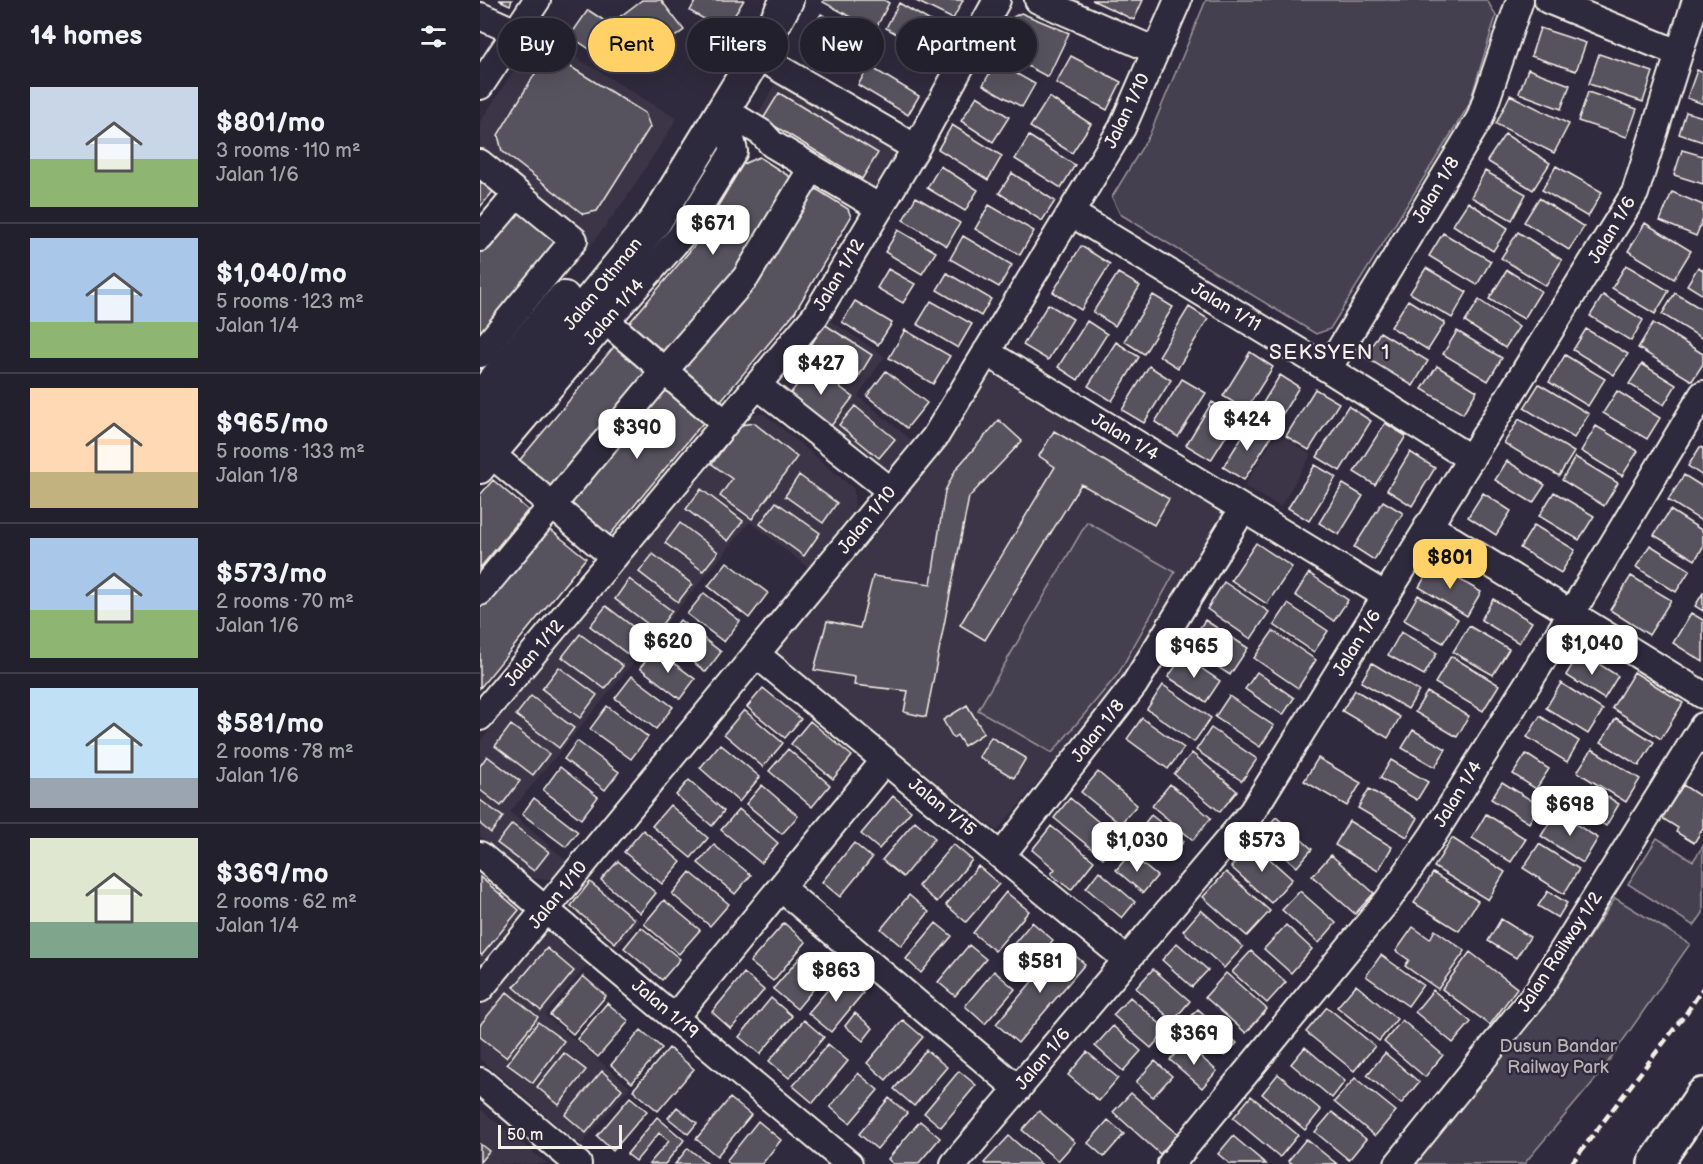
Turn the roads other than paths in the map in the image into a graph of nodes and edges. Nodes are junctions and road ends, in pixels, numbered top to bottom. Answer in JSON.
{"nodes":[{"id":1,"x":537,"y":0,"type":"edge"},
{"id":2,"x":766,"y":0,"type":"edge"},
{"id":3,"x":787,"y":0,"type":"edge"},
{"id":4,"x":997,"y":0,"type":"edge"},
{"id":5,"x":1038,"y":0,"type":"edge"},
{"id":6,"x":1178,"y":0,"type":"edge"},
{"id":7,"x":1520,"y":0,"type":"edge"},
{"id":8,"x":1548,"y":0,"type":"edge"},
{"id":9,"x":1696,"y":0,"type":"edge"},
{"id":10,"x":480,"y":16,"type":"edge"},
{"id":11,"x":525,"y":18,"type":"edge"},
{"id":12,"x":760,"y":18,"type":"edge"},
{"id":13,"x":773,"y":18,"type":"edge"},
{"id":14,"x":498,"y":24,"type":"edge"},
{"id":15,"x":1156,"y":51,"type":"junction"},
{"id":16,"x":1678,"y":53,"type":"junction"},
{"id":17,"x":498,"y":59,"type":"edge"},
{"id":18,"x":733,"y":72,"type":"edge"},
{"id":19,"x":739,"y":72,"type":"edge"},
{"id":20,"x":786,"y":72,"type":"edge"},
{"id":21,"x":480,"y":86,"type":"edge"},
{"id":22,"x":724,"y":110,"type":"junction"},
{"id":23,"x":916,"y":148,"type":"junction"},
{"id":24,"x":480,"y":163,"type":"edge"},
{"id":25,"x":812,"y":168,"type":"junction"},
{"id":26,"x":517,"y":194,"type":"junction"},
{"id":27,"x":880,"y":208,"type":"junction"},
{"id":28,"x":1071,"y":213,"type":"junction"},
{"id":29,"x":480,"y":238,"type":"edge"},
{"id":30,"x":560,"y":280,"type":"junction"},
{"id":31,"x":606,"y":321,"type":"junction"},
{"id":32,"x":986,"y":352,"type":"junction"},
{"id":33,"x":480,"y":354,"type":"edge"},
{"id":34,"x":1328,"y":369,"type":"junction"},
{"id":35,"x":664,"y":371,"type":"junction"},
{"id":36,"x":757,"y":385,"type":"junction"},
{"id":37,"x":1703,"y":394,"type":"edge"},
{"id":38,"x":480,"y":399,"type":"edge"},
{"id":39,"x":725,"y":423,"type":"junction"},
{"id":40,"x":483,"y":455,"type":"edge"},
{"id":41,"x":1471,"y":459,"type":"junction"},
{"id":42,"x":891,"y":491,"type":"junction"},
{"id":43,"x":552,"y":506,"type":"junction"},
{"id":44,"x":1244,"y":509,"type":"junction"},
{"id":45,"x":1428,"y":525,"type":"junction"},
{"id":46,"x":614,"y":557,"type":"junction"},
{"id":47,"x":480,"y":592,"type":"edge"},
{"id":48,"x":1386,"y":596,"type":"junction"},
{"id":49,"x":1571,"y":614,"type":"junction"},
{"id":50,"x":756,"y":654,"type":"junction"},
{"id":51,"x":1703,"y":694,"type":"edge"},
{"id":52,"x":480,"y":717,"type":"edge"},
{"id":53,"x":1703,"y":726,"type":"edge"},
{"id":54,"x":885,"y":760,"type":"junction"},
{"id":55,"x":480,"y":855,"type":"edge"},
{"id":56,"x":1001,"y":856,"type":"junction"},
{"id":57,"x":781,"y":888,"type":"junction"},
{"id":58,"x":546,"y":910,"type":"junction"},
{"id":59,"x":1128,"y":960,"type":"junction"},
{"id":60,"x":484,"y":976,"type":"edge"},
{"id":61,"x":674,"y":1018,"type":"junction"},
{"id":62,"x":480,"y":1081,"type":"edge"},
{"id":63,"x":1018,"y":1089,"type":"junction"},
{"id":64,"x":1703,"y":1095,"type":"edge"},
{"id":65,"x":579,"y":1164,"type":"edge"},
{"id":66,"x":849,"y":1164,"type":"edge"},
{"id":67,"x":954,"y":1164,"type":"edge"},
{"id":68,"x":1171,"y":1164,"type":"edge"},
{"id":69,"x":1398,"y":1164,"type":"edge"},
{"id":70,"x":1655,"y":1164,"type":"edge"}],
"edges":[{"from":1,"to":11,"type":"street"},
{"from":2,"to":12,"type":"main road","name":"Jalan Othman"},
{"from":3,"to":13,"type":"main road","name":"Jalan Othman"},
{"from":4,"to":23,"type":"street","name":"Jalan 1/12"},
{"from":5,"to":15,"type":"street"},
{"from":6,"to":15,"type":"street","name":"Jalan 1/10"},
{"from":7,"to":34,"type":"street","name":"Jalan 1/8"},
{"from":8,"to":16,"type":"street"},
{"from":9,"to":16,"type":"street","name":"Jalan 1/6"},
{"from":10,"to":14,"type":"street"},
{"from":15,"to":28,"type":"street","name":"Jalan 1/10"},
{"from":16,"to":41,"type":"street","name":"Jalan 1/6"},
{"from":17,"to":21,"type":"street"},
{"from":18,"to":30,"type":"main road","name":"Jalan Othman"},
{"from":19,"to":22,"type":"main road","name":"Jalan Othman"},
{"from":20,"to":23,"type":"street"},
{"from":22,"to":25,"type":"street"},
{"from":22,"to":31,"type":"street","name":"Jalan 1/14"},
{"from":22,"to":40,"type":"main road","name":"Jalan Othman"},
{"from":23,"to":27,"type":"street","name":"Jalan 1/12"},
{"from":24,"to":26,"type":"street"},
{"from":25,"to":27,"type":"street"},
{"from":25,"to":35,"type":"street"},
{"from":26,"to":29,"type":"street"},
{"from":26,"to":30,"type":"street"},
{"from":27,"to":36,"type":"street","name":"Jalan 1/12"},
{"from":28,"to":32,"type":"street","name":"Jalan 1/10"},
{"from":28,"to":34,"type":"street","name":"Jalan 1/11"},
{"from":30,"to":33,"type":"street","name":"Jalan Othman"},
{"from":30,"to":38,"type":"main road","name":"Jalan Othman"},
{"from":31,"to":35,"type":"street"},
{"from":31,"to":40,"type":"street","name":"Jalan 1/14"},
{"from":32,"to":42,"type":"street","name":"Jalan 1/10"},
{"from":32,"to":44,"type":"street","name":"Jalan 1/4"},
{"from":34,"to":41,"type":"street","name":"Jalan 1/11"},
{"from":35,"to":39,"type":"street"},
{"from":35,"to":43,"type":"street"},
{"from":36,"to":39,"type":"street","name":"Jalan 1/12"},
{"from":36,"to":42,"type":"street"},
{"from":37,"to":49,"type":"street","name":"Jalan 1/4"},
{"from":39,"to":46,"type":"street","name":"Jalan 1/12"},
{"from":40,"to":43,"type":"street"},
{"from":41,"to":45,"type":"street","name":"Jalan 1/6"},
{"from":42,"to":50,"type":"street","name":"Jalan 1/10"},
{"from":43,"to":46,"type":"street"},
{"from":43,"to":47,"type":"street"},
{"from":44,"to":48,"type":"street","name":"Jalan 1/4"},
{"from":44,"to":56,"type":"street","name":"Jalan 1/8"},
{"from":45,"to":48,"type":"street","name":"Jalan 1/6"},
{"from":45,"to":49,"type":"street"},
{"from":46,"to":52,"type":"street","name":"Jalan 1/12"},
{"from":48,"to":59,"type":"street","name":"Jalan 1/6"},
{"from":49,"to":51,"type":"street"},
{"from":49,"to":68,"type":"street","name":"Jalan 1/4"},
{"from":50,"to":54,"type":"street","name":"Jalan 1/15"},
{"from":50,"to":58,"type":"street","name":"Jalan 1/10"},
{"from":53,"to":69,"type":"street","name":"Jalan Railway 1/2"},
{"from":54,"to":56,"type":"street","name":"Jalan 1/15"},
{"from":54,"to":57,"type":"street"},
{"from":55,"to":58,"type":"street","name":"Jalan 1/19"},
{"from":56,"to":59,"type":"street","name":"Jalan 1/15"},
{"from":57,"to":61,"type":"street"},
{"from":57,"to":63,"type":"street"},
{"from":58,"to":60,"type":"street","name":"Jalan 1/10"},
{"from":58,"to":61,"type":"street","name":"Jalan 1/19"},
{"from":59,"to":63,"type":"street","name":"Jalan 1/6"},
{"from":61,"to":66,"type":"street","name":"Jalan 1/19"},
{"from":62,"to":65,"type":"street"},
{"from":63,"to":67,"type":"street","name":"Jalan 1/6"},
{"from":64,"to":70,"type":"highway"}]}
